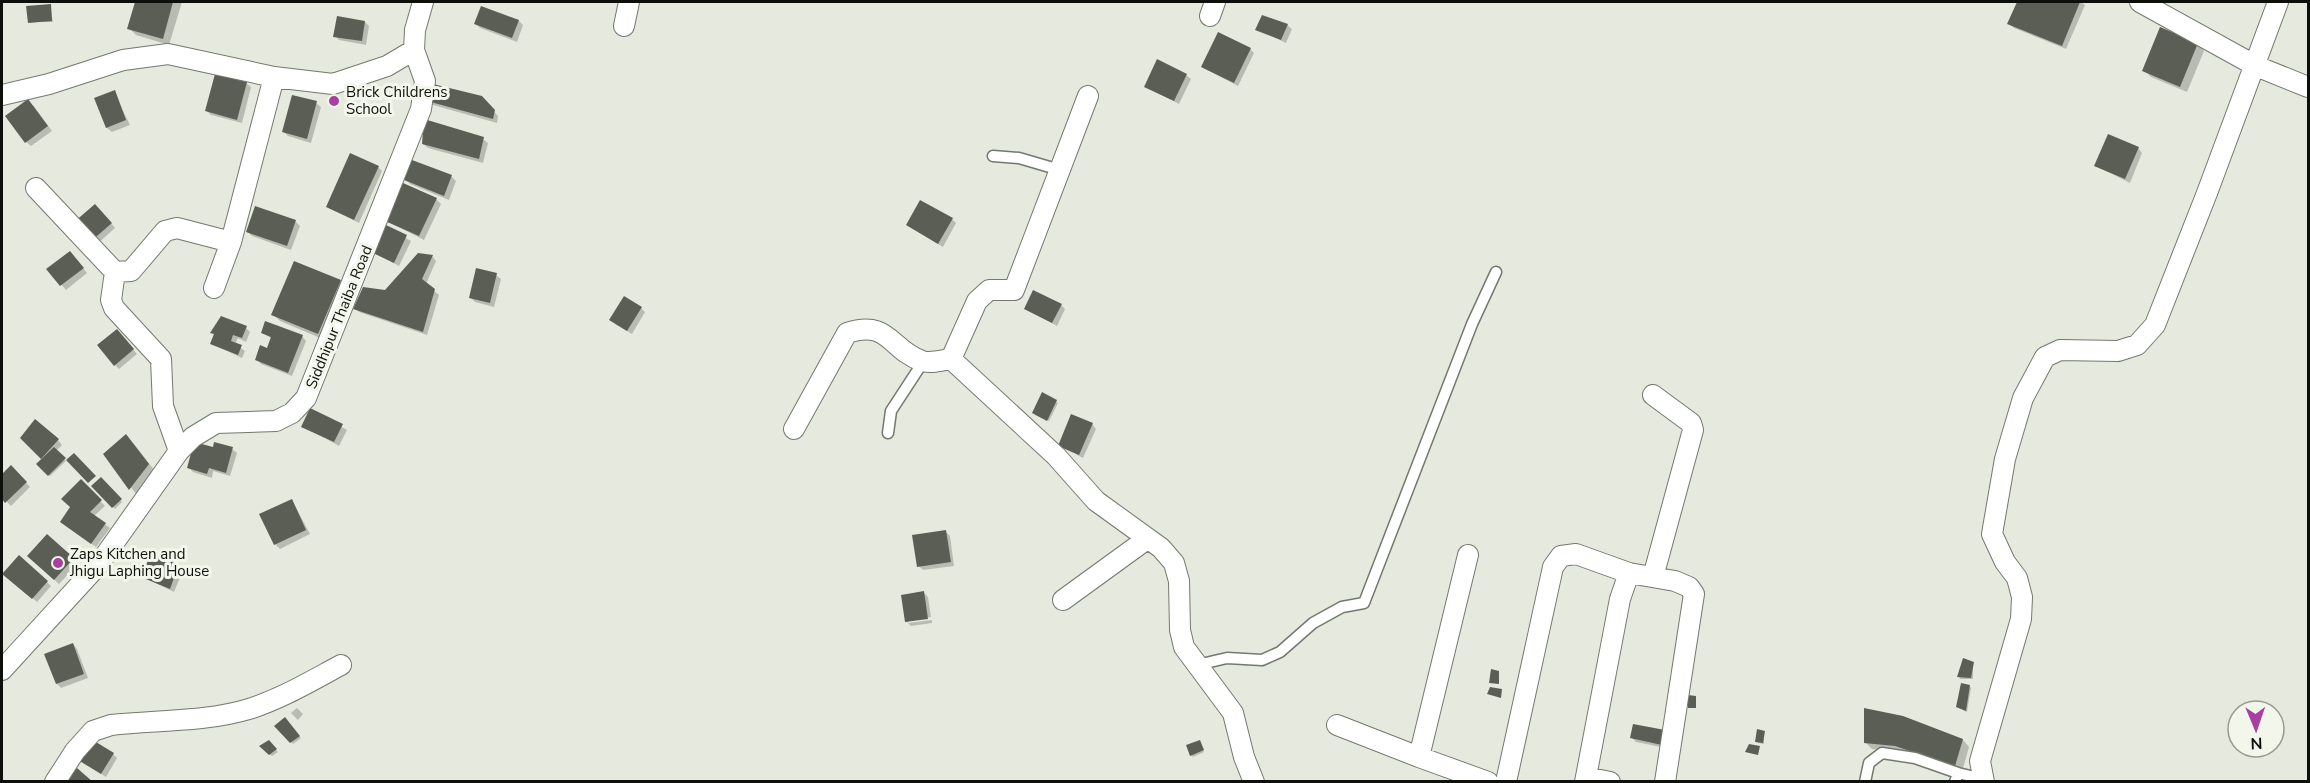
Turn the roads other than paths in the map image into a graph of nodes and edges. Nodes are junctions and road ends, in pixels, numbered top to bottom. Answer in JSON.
{"nodes":[{"id":1,"x":423,"y":2,"type":"edge"},
{"id":2,"x":629,"y":2,"type":"edge"},
{"id":3,"x":2140,"y":2,"type":"edge"},
{"id":4,"x":2278,"y":2,"type":"edge"},
{"id":5,"x":624,"y":26,"type":"dead end"},
{"id":6,"x":414,"y":50,"type":"junction"},
{"id":7,"x":2256,"y":66,"type":"junction"},
{"id":8,"x":274,"y":77,"type":"junction"},
{"id":9,"x":2308,"y":87,"type":"edge"},
{"id":10,"x":2,"y":95,"type":"edge"},
{"id":11,"x":1088,"y":96,"type":"dead end"},
{"id":12,"x":993,"y":156,"type":"dead end"},
{"id":13,"x":1060,"y":170,"type":"junction"},
{"id":14,"x":36,"y":188,"type":"dead end"},
{"id":15,"x":231,"y":242,"type":"junction"},
{"id":16,"x":115,"y":272,"type":"junction"},
{"id":17,"x":1496,"y":272,"type":"dead end"},
{"id":18,"x":214,"y":288,"type":"dead end"},
{"id":19,"x":951,"y":359,"type":"junction"},
{"id":20,"x":923,"y":362,"type":"junction"},
{"id":21,"x":1653,"y":395,"type":"dead end"},
{"id":22,"x":794,"y":429,"type":"dead end"},
{"id":23,"x":888,"y":433,"type":"dead end"},
{"id":24,"x":179,"y":451,"type":"junction"},
{"id":25,"x":1147,"y":539,"type":"junction"},
{"id":26,"x":1468,"y":555,"type":"dead end"},
{"id":27,"x":1629,"y":573,"type":"junction"},
{"id":28,"x":1653,"y":577,"type":"junction"},
{"id":29,"x":1063,"y":600,"type":"dead end"},
{"id":30,"x":341,"y":665,"type":"dead end"},
{"id":31,"x":1197,"y":665,"type":"junction"},
{"id":32,"x":2,"y":670,"type":"edge"},
{"id":33,"x":1337,"y":725,"type":"dead end"},
{"id":34,"x":1419,"y":757,"type":"junction"},
{"id":35,"x":1444,"y":775,"type":"edge"},
{"id":36,"x":1957,"y":777,"type":"edge"},
{"id":37,"x":1585,"y":779,"type":"edge"},
{"id":38,"x":1983,"y":780,"type":"edge"},
{"id":39,"x":55,"y":782,"type":"edge"},
{"id":40,"x":1254,"y":782,"type":"edge"},
{"id":41,"x":1488,"y":782,"type":"edge"},
{"id":42,"x":1506,"y":782,"type":"edge"},
{"id":43,"x":1610,"y":782,"type":"edge"},
{"id":44,"x":1665,"y":782,"type":"edge"},
{"id":45,"x":1865,"y":782,"type":"edge"}],
"edges":[{"from":1,"to":6,"type":"street","name":"Siddhipur Thaiba Road"},
{"from":2,"to":5,"type":"street"},
{"from":3,"to":7,"type":"street"},
{"from":4,"to":7,"type":"street"},
{"from":6,"to":8,"type":"street"},
{"from":6,"to":24,"type":"street","name":"Siddhipur Thaiba Road"},
{"from":7,"to":9,"type":"street"},
{"from":7,"to":38,"type":"street"},
{"from":8,"to":10,"type":"street"},
{"from":8,"to":15,"type":"street"},
{"from":11,"to":13,"type":"street"},
{"from":12,"to":13,"type":"lane"},
{"from":13,"to":19,"type":"street"},
{"from":14,"to":16,"type":"street"},
{"from":15,"to":16,"type":"street"},
{"from":15,"to":18,"type":"street"},
{"from":16,"to":24,"type":"street"},
{"from":17,"to":31,"type":"lane"},
{"from":19,"to":20,"type":"street"},
{"from":19,"to":25,"type":"street"},
{"from":20,"to":22,"type":"street"},
{"from":20,"to":23,"type":"lane"},
{"from":21,"to":28,"type":"street"},
{"from":24,"to":32,"type":"street","name":"Siddhipur Thaiba Road"},
{"from":25,"to":29,"type":"street"},
{"from":25,"to":31,"type":"street"},
{"from":26,"to":34,"type":"street"},
{"from":27,"to":28,"type":"street"},
{"from":27,"to":37,"type":"street"},
{"from":27,"to":42,"type":"street"},
{"from":28,"to":44,"type":"street"},
{"from":30,"to":39,"type":"street"},
{"from":31,"to":40,"type":"street"},
{"from":33,"to":34,"type":"street"},
{"from":34,"to":35,"type":"street"},
{"from":35,"to":41,"type":"street"},
{"from":36,"to":38,"type":"lane"},
{"from":36,"to":45,"type":"lane"},
{"from":37,"to":43,"type":"street"}]}
